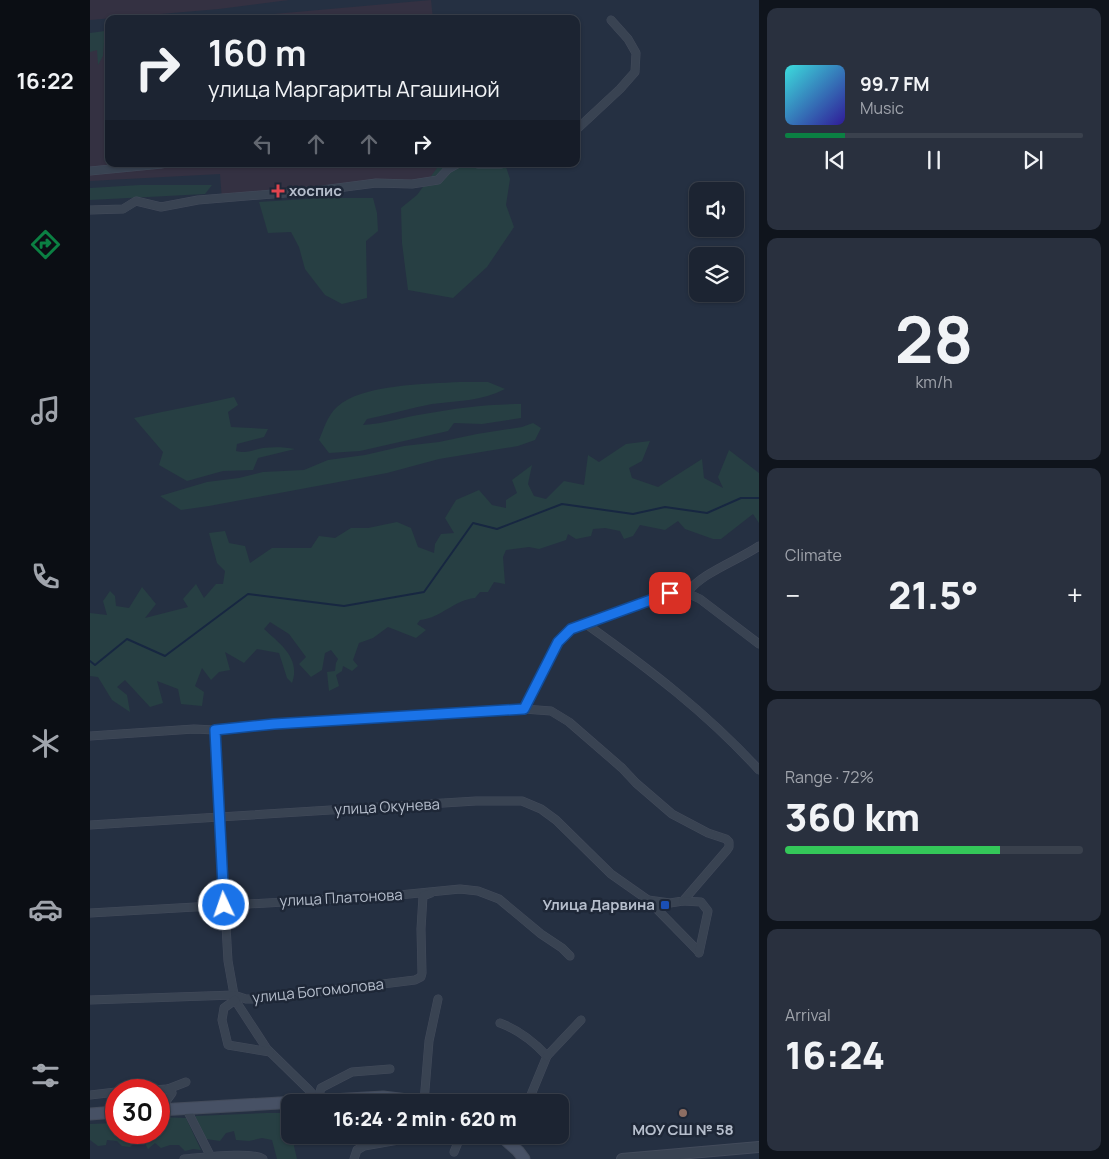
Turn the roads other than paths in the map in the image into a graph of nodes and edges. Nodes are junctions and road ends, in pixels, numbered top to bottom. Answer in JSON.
{"nodes":[{"id":1,"x":611,"y":20,"type":"dead end"},
{"id":2,"x":580,"y":126,"type":"edge"},
{"id":3,"x":131,"y":167,"type":"edge"},
{"id":4,"x":452,"y":167,"type":"edge"},
{"id":5,"x":90,"y":171,"type":"edge"},
{"id":6,"x":90,"y":210,"type":"edge"},
{"id":7,"x":759,"y":546,"type":"edge"},
{"id":8,"x":687,"y":593,"type":"junction"},
{"id":9,"x":586,"y":624,"type":"junction"},
{"id":10,"x":759,"y":644,"type":"edge"},
{"id":11,"x":524,"y":709,"type":"junction"},
{"id":12,"x":215,"y":730,"type":"junction"},
{"id":13,"x":90,"y":736,"type":"edge"},
{"id":14,"x":759,"y":770,"type":"edge"},
{"id":15,"x":219,"y":817,"type":"junction"},
{"id":16,"x":90,"y":825,"type":"edge"},
{"id":17,"x":436,"y":891,"type":"junction"},
{"id":18,"x":399,"y":894,"type":"junction"},
{"id":19,"x":648,"y":900,"type":"junction"},
{"id":20,"x":423,"y":901,"type":"junction"},
{"id":21,"x":683,"y":902,"type":"junction"},
{"id":22,"x":224,"y":905,"type":"junction"},
{"id":23,"x":90,"y":913,"type":"edge"},
{"id":24,"x":570,"y":956,"type":"dead end"},
{"id":25,"x":235,"y":998,"type":"junction"},
{"id":26,"x":438,"y":999,"type":"dead end"},
{"id":27,"x":90,"y":1000,"type":"edge"},
{"id":28,"x":581,"y":1020,"type":"dead end"},
{"id":29,"x":500,"y":1023,"type":"dead end"},
{"id":30,"x":270,"y":1052,"type":"junction"},
{"id":31,"x":547,"y":1056,"type":"junction"},
{"id":32,"x":390,"y":1069,"type":"dead end"},
{"id":33,"x":186,"y":1082,"type":"dead end"},
{"id":34,"x":170,"y":1088,"type":"edge"},
{"id":35,"x":105,"y":1093,"type":"edge"},
{"id":36,"x":313,"y":1094,"type":"edge"},
{"id":37,"x":320,"y":1094,"type":"edge"},
{"id":38,"x":425,"y":1094,"type":"edge"},
{"id":39,"x":531,"y":1094,"type":"edge"},
{"id":40,"x":90,"y":1095,"type":"edge"},
{"id":41,"x":281,"y":1102,"type":"edge"},
{"id":42,"x":186,"y":1108,"type":"junction"},
{"id":43,"x":170,"y":1109,"type":"edge"},
{"id":44,"x":105,"y":1113,"type":"edge"},
{"id":45,"x":90,"y":1114,"type":"edge"},
{"id":46,"x":375,"y":1144,"type":"edge"},
{"id":47,"x":456,"y":1144,"type":"edge"},
{"id":48,"x":511,"y":1144,"type":"edge"},
{"id":49,"x":759,"y":1147,"type":"edge"},
{"id":50,"x":454,"y":1152,"type":"dead end"},
{"id":51,"x":211,"y":1157,"type":"junction"},
{"id":52,"x":184,"y":1159,"type":"edge"},
{"id":53,"x":263,"y":1159,"type":"edge"},
{"id":54,"x":354,"y":1159,"type":"edge"},
{"id":55,"x":524,"y":1159,"type":"edge"},
{"id":56,"x":622,"y":1159,"type":"edge"}],
"edges":[{"from":1,"to":2,"type":"street"},
{"from":3,"to":5,"type":"street"},
{"from":4,"to":6,"type":"street"},
{"from":7,"to":8,"type":"street"},
{"from":8,"to":9,"type":"street"},
{"from":8,"to":10,"type":"street"},
{"from":9,"to":11,"type":"street"},
{"from":9,"to":14,"type":"street"},
{"from":11,"to":12,"type":"street"},
{"from":11,"to":21,"type":"street"},
{"from":12,"to":13,"type":"street"},
{"from":12,"to":15,"type":"street"},
{"from":15,"to":16,"type":"street","name":"улица Окунева"},
{"from":15,"to":19,"type":"street","name":"улица Окунева"},
{"from":15,"to":22,"type":"street"},
{"from":17,"to":18,"type":"street","name":"улица Платонова"},
{"from":17,"to":20,"type":"street"},
{"from":17,"to":24,"type":"street","name":"улица Платонова"},
{"from":18,"to":20,"type":"street"},
{"from":18,"to":22,"type":"street","name":"улица Платонова"},
{"from":19,"to":21,"type":"street"},
{"from":19,"to":21,"type":"street","name":"улица Окунева"},
{"from":20,"to":25,"type":"street","name":"улица Богомолова"},
{"from":22,"to":23,"type":"street","name":"улица Платонова"},
{"from":22,"to":25,"type":"street"},
{"from":25,"to":27,"type":"street","name":"улица Богомолова"},
{"from":25,"to":30,"type":"street"},
{"from":25,"to":30,"type":"street"},
{"from":26,"to":38,"type":"street"},
{"from":28,"to":31,"type":"street"},
{"from":29,"to":31,"type":"street"},
{"from":30,"to":36,"type":"street"},
{"from":31,"to":39,"type":"street"},
{"from":32,"to":37,"type":"street"},
{"from":33,"to":34,"type":"street"},
{"from":35,"to":40,"type":"street"},
{"from":41,"to":42,"type":"main road"},
{"from":42,"to":43,"type":"main road"},
{"from":42,"to":51,"type":"street"},
{"from":44,"to":45,"type":"main road"},
{"from":46,"to":54,"type":"street"},
{"from":47,"to":50,"type":"street"},
{"from":48,"to":55,"type":"main road"},
{"from":49,"to":56,"type":"street"},
{"from":51,"to":52,"type":"street"},
{"from":51,"to":53,"type":"street"}]}
